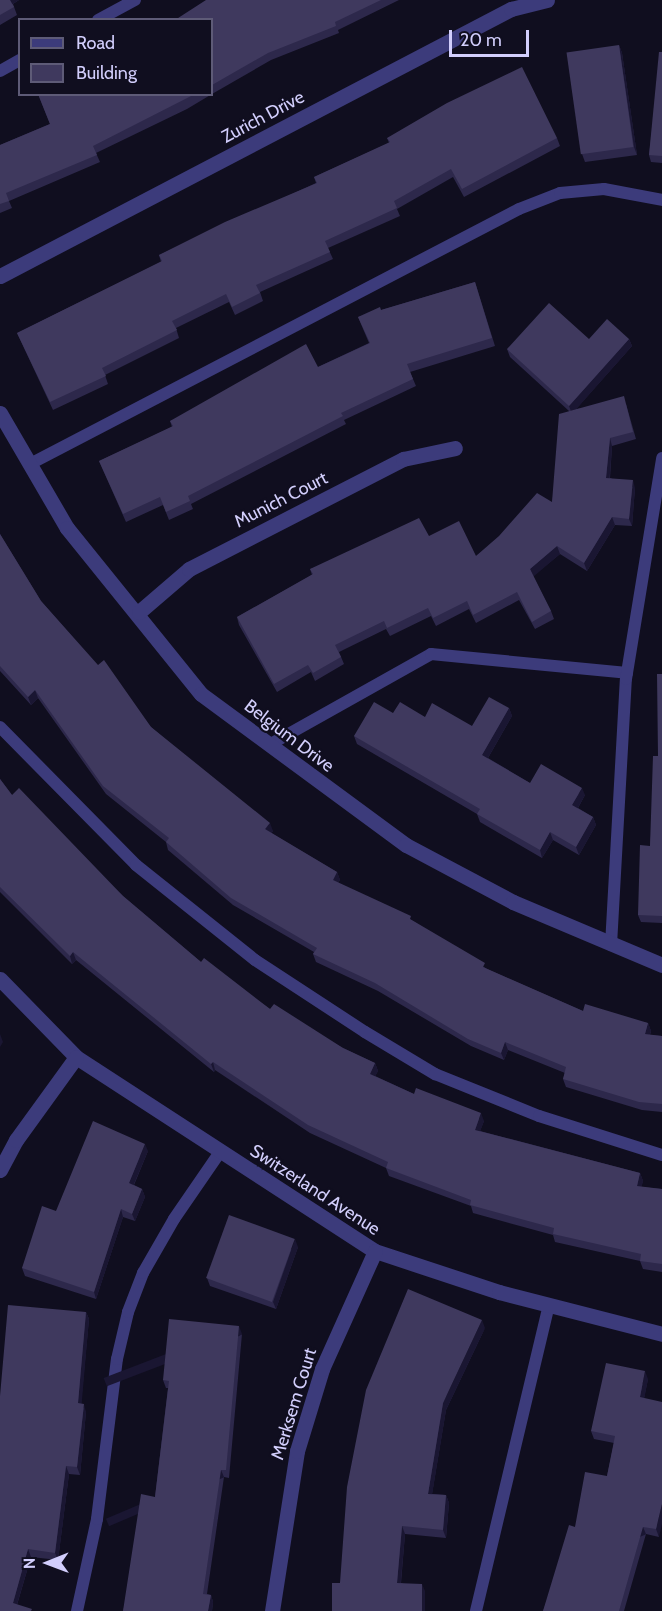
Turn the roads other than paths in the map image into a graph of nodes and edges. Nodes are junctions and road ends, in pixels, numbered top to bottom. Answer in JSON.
{"nodes":[{"id":1,"x":135,"y":0,"type":"edge"},
{"id":2,"x":547,"y":0,"type":"edge"},
{"id":3,"x":102,"y":18,"type":"edge"},
{"id":4,"x":18,"y":61,"type":"edge"},
{"id":5,"x":0,"y":71,"type":"edge"},
{"id":6,"x":662,"y":200,"type":"edge"},
{"id":7,"x":0,"y":276,"type":"edge"},
{"id":8,"x":0,"y":413,"type":"edge"},
{"id":9,"x":455,"y":448,"type":"dead end"},
{"id":10,"x":662,"y":458,"type":"edge"},
{"id":11,"x":30,"y":464,"type":"junction"},
{"id":12,"x":139,"y":612,"type":"junction"},
{"id":13,"x":627,"y":673,"type":"junction"},
{"id":14,"x":0,"y":727,"type":"edge"},
{"id":15,"x":269,"y":745,"type":"junction"},
{"id":16,"x":610,"y":945,"type":"junction"},
{"id":17,"x":662,"y":965,"type":"edge"},
{"id":18,"x":0,"y":979,"type":"edge"},
{"id":19,"x":76,"y":1058,"type":"junction"},
{"id":20,"x":220,"y":1152,"type":"junction"},
{"id":21,"x":662,"y":1155,"type":"edge"},
{"id":22,"x":0,"y":1170,"type":"edge"},
{"id":23,"x":375,"y":1251,"type":"junction"},
{"id":24,"x":549,"y":1305,"type":"junction"},
{"id":25,"x":662,"y":1334,"type":"edge"},
{"id":26,"x":77,"y":1611,"type":"edge"},
{"id":27,"x":272,"y":1611,"type":"edge"},
{"id":28,"x":476,"y":1611,"type":"edge"}],
"edges":[{"from":1,"to":3,"type":"lane"},
{"from":2,"to":7,"type":"street","name":"Zurich Drive"},
{"from":4,"to":5,"type":"lane"},
{"from":6,"to":11,"type":"lane"},
{"from":8,"to":11,"type":"street","name":"Belgium Drive"},
{"from":9,"to":12,"type":"street","name":"Munich Court"},
{"from":10,"to":13,"type":"lane"},
{"from":11,"to":12,"type":"street","name":"Belgium Drive"},
{"from":12,"to":15,"type":"street","name":"Belgium Drive"},
{"from":13,"to":15,"type":"lane"},
{"from":13,"to":16,"type":"lane"},
{"from":14,"to":21,"type":"lane"},
{"from":15,"to":16,"type":"street","name":"Belgium Drive"},
{"from":16,"to":17,"type":"street","name":"Belgium Drive"},
{"from":18,"to":19,"type":"street","name":"Switzerland Avenue"},
{"from":19,"to":20,"type":"street","name":"Switzerland Avenue"},
{"from":19,"to":22,"type":"street"},
{"from":20,"to":23,"type":"street","name":"Switzerland Avenue"},
{"from":20,"to":26,"type":"lane"},
{"from":23,"to":24,"type":"street","name":"Switzerland Avenue"},
{"from":23,"to":27,"type":"street","name":"Merksem Court"},
{"from":24,"to":25,"type":"street","name":"Switzerland Avenue"},
{"from":24,"to":28,"type":"lane"}]}
